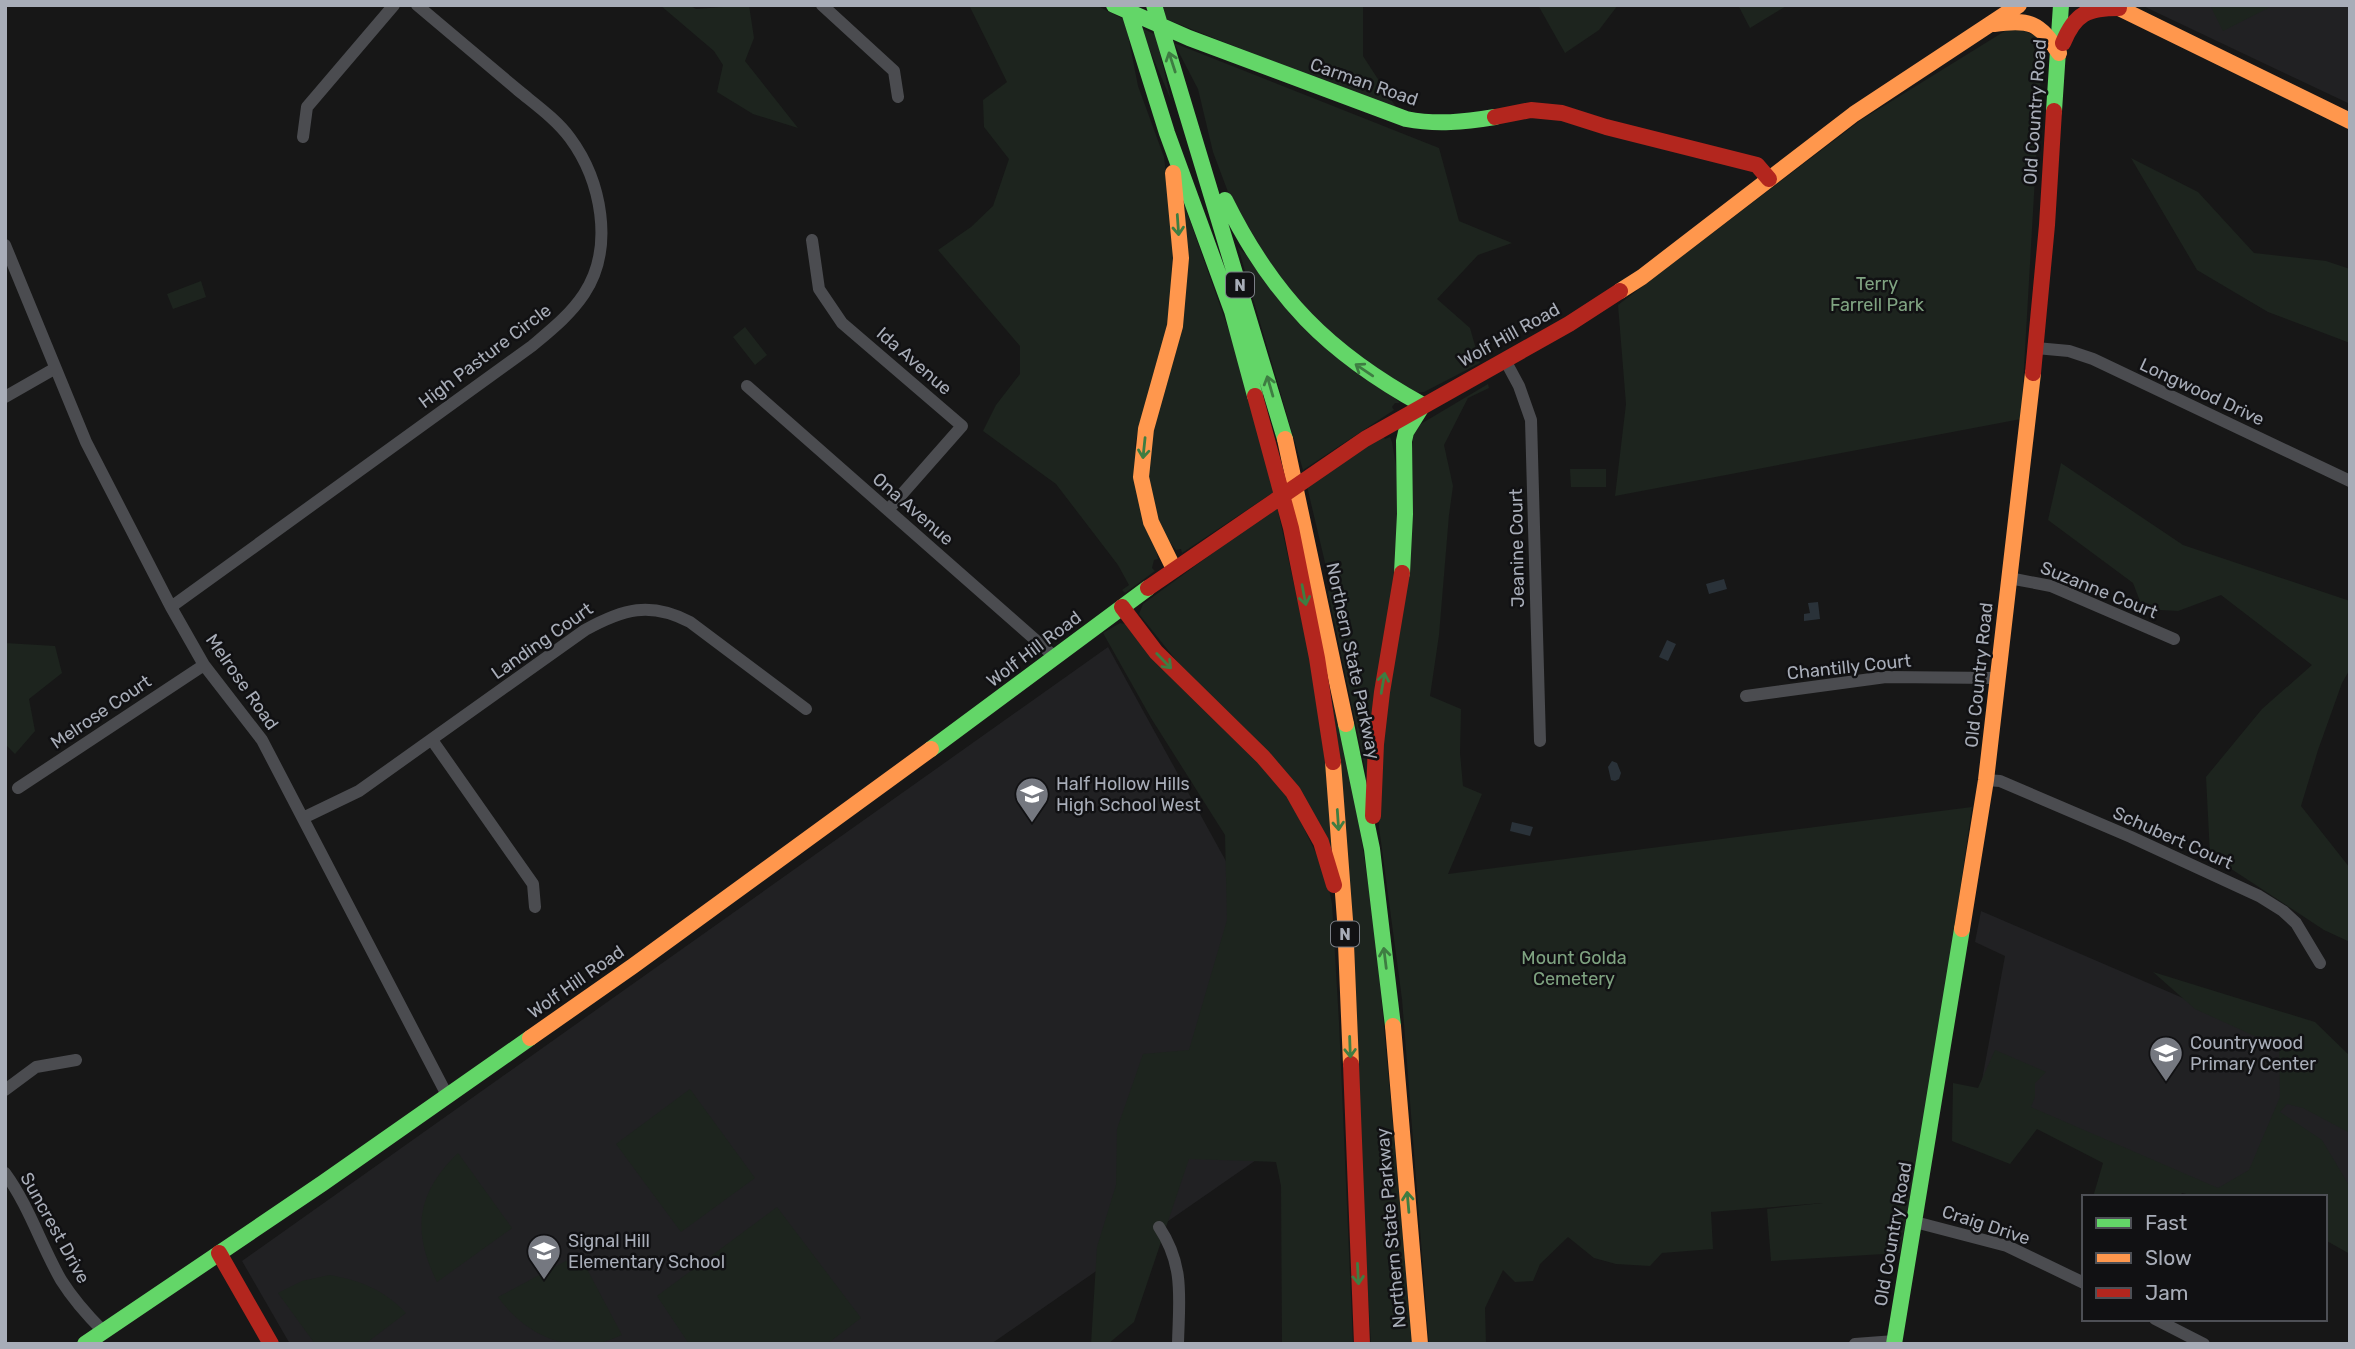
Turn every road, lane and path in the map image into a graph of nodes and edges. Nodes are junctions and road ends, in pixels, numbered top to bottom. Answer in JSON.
{"nodes":[{"id":1,"x":394,"y":5,"type":"edge"},
{"id":2,"x":417,"y":5,"type":"edge"},
{"id":3,"x":822,"y":5,"type":"edge"},
{"id":4,"x":1114,"y":5,"type":"edge"},
{"id":5,"x":1127,"y":5,"type":"edge"},
{"id":6,"x":1154,"y":5,"type":"edge"},
{"id":7,"x":2019,"y":5,"type":"edge"},
{"id":8,"x":2061,"y":5,"type":"edge"},
{"id":9,"x":2116,"y":6,"type":"edge"},
{"id":10,"x":1986,"y":25,"type":"junction"},
{"id":11,"x":2059,"y":53,"type":"junction"},
{"id":12,"x":898,"y":97,"type":"dead end"},
{"id":13,"x":1190,"y":119,"type":"junction"},
{"id":14,"x":2350,"y":121,"type":"edge"},
{"id":15,"x":1167,"y":133,"type":"junction"},
{"id":16,"x":303,"y":137,"type":"dead end"},
{"id":17,"x":1769,"y":179,"type":"junction"},
{"id":18,"x":812,"y":240,"type":"dead end"},
{"id":19,"x":5,"y":245,"type":"edge"},
{"id":20,"x":2036,"y":348,"type":"junction"},
{"id":21,"x":1505,"y":360,"type":"junction"},
{"id":22,"x":54,"y":369,"type":"junction"},
{"id":23,"x":747,"y":386,"type":"dead end"},
{"id":24,"x":5,"y":397,"type":"edge"},
{"id":25,"x":1423,"y":405,"type":"junction"},
{"id":26,"x":1389,"y":425,"type":"junction"},
{"id":27,"x":1403,"y":463,"type":"junction"},
{"id":28,"x":2350,"y":481,"type":"edge"},
{"id":29,"x":888,"y":510,"type":"junction"},
{"id":30,"x":1174,"y":569,"type":"junction"},
{"id":31,"x":2009,"y":578,"type":"junction"},
{"id":32,"x":171,"y":607,"type":"junction"},
{"id":33,"x":1122,"y":607,"type":"junction"},
{"id":34,"x":2174,"y":639,"type":"dead end"},
{"id":35,"x":1056,"y":658,"type":"junction"},
{"id":36,"x":204,"y":664,"type":"junction"},
{"id":37,"x":1998,"y":678,"type":"junction"},
{"id":38,"x":1746,"y":696,"type":"dead end"},
{"id":39,"x":806,"y":709,"type":"dead end"},
{"id":40,"x":432,"y":740,"type":"junction"},
{"id":41,"x":1540,"y":741,"type":"dead end"},
{"id":42,"x":1986,"y":780,"type":"junction"},
{"id":43,"x":19,"y":788,"type":"dead end"},
{"id":44,"x":303,"y":818,"type":"junction"},
{"id":45,"x":1372,"y":849,"type":"junction"},
{"id":46,"x":535,"y":907,"type":"dead end"},
{"id":47,"x":1345,"y":920,"type":"junction"},
{"id":48,"x":2320,"y":963,"type":"dead end"},
{"id":49,"x":76,"y":1060,"type":"dead end"},
{"id":50,"x":5,"y":1090,"type":"edge"},
{"id":51,"x":447,"y":1095,"type":"junction"},
{"id":52,"x":5,"y":1174,"type":"edge"},
{"id":53,"x":1915,"y":1222,"type":"junction"},
{"id":54,"x":1159,"y":1227,"type":"dead end"},
{"id":55,"x":219,"y":1253,"type":"junction"},
{"id":56,"x":2082,"y":1282,"type":"edge"},
{"id":57,"x":2159,"y":1321,"type":"edge"},
{"id":58,"x":103,"y":1331,"type":"junction"},
{"id":59,"x":1894,"y":1342,"type":"edge"},
{"id":60,"x":85,"y":1344,"type":"edge"},
{"id":61,"x":271,"y":1344,"type":"edge"},
{"id":62,"x":1178,"y":1344,"type":"edge"},
{"id":63,"x":1362,"y":1344,"type":"edge"},
{"id":64,"x":1420,"y":1344,"type":"edge"},
{"id":65,"x":1855,"y":1344,"type":"edge"},
{"id":66,"x":2204,"y":1344,"type":"edge"}],
"edges":[{"from":1,"to":16,"type":"street"},
{"from":2,"to":32,"type":"street","name":"High Pasture Circle"},
{"from":3,"to":12,"type":"street"},
{"from":4,"to":17,"type":"main road","name":"Carman Road"},
{"from":5,"to":15,"type":"main road","name":"Northern State Parkway","number":"N"},
{"from":13,"to":6,"type":"main road","name":"Northern State Parkway","number":"N","one_way":true},
{"from":7,"to":10,"type":"main road","name":"Wolf Hill Road"},
{"from":8,"to":11,"type":"main road","name":"Old Country Road"},
{"from":9,"to":11,"type":"main road"},
{"from":9,"to":14,"type":"main road"},
{"from":10,"to":11,"type":"main road"},
{"from":10,"to":17,"type":"main road","name":"Wolf Hill Road"},
{"from":11,"to":20,"type":"main road","name":"Old Country Road"},
{"from":25,"to":13,"type":"main road","one_way":true},
{"from":45,"to":13,"type":"main road","name":"Northern State Parkway","number":"N","one_way":true},
{"from":15,"to":30,"type":"main road","one_way":true},
{"from":15,"to":47,"type":"main road","name":"Northern State Parkway","number":"N","one_way":true},
{"from":17,"to":21,"type":"main road","name":"Wolf Hill Road"},
{"from":18,"to":29,"type":"street","name":"Ida Avenue"},
{"from":19,"to":22,"type":"street","name":"Melrose Road"},
{"from":20,"to":28,"type":"street","name":"Longwood Drive"},
{"from":20,"to":31,"type":"main road","name":"Old Country Road"},
{"from":21,"to":25,"type":"main road","name":"Wolf Hill Road"},
{"from":21,"to":41,"type":"street","name":"Jeanine Court"},
{"from":22,"to":24,"type":"street"},
{"from":22,"to":32,"type":"street","name":"Melrose Road"},
{"from":23,"to":29,"type":"street","name":"Ona Avenue"},
{"from":25,"to":26,"type":"main road","name":"Wolf Hill Road"},
{"from":25,"to":27,"type":"main road"},
{"from":26,"to":27,"type":"main road"},
{"from":26,"to":30,"type":"main road","name":"Wolf Hill Road"},
{"from":45,"to":27,"type":"main road","one_way":true},
{"from":29,"to":35,"type":"street","name":"Ona Avenue"},
{"from":30,"to":33,"type":"main road","name":"Wolf Hill Road"},
{"from":31,"to":34,"type":"street","name":"Suzanne Court"},
{"from":31,"to":37,"type":"main road","name":"Old Country Road"},
{"from":32,"to":36,"type":"street","name":"Melrose Road"},
{"from":33,"to":35,"type":"main road","name":"Wolf Hill Road"},
{"from":33,"to":47,"type":"main road","one_way":true},
{"from":35,"to":51,"type":"main road","name":"Wolf Hill Road"},
{"from":36,"to":43,"type":"street","name":"Melrose Court"},
{"from":36,"to":44,"type":"street","name":"Melrose Road"},
{"from":37,"to":38,"type":"street","name":"Chantilly Court"},
{"from":37,"to":42,"type":"main road","name":"Old Country Road"},
{"from":39,"to":40,"type":"street","name":"Landing Court"},
{"from":40,"to":44,"type":"street","name":"Landing Court"},
{"from":40,"to":46,"type":"street"},
{"from":42,"to":48,"type":"street","name":"Schubert Court"},
{"from":42,"to":53,"type":"main road","name":"Old Country Road"},
{"from":44,"to":51,"type":"street","name":"Melrose Road"},
{"from":64,"to":45,"type":"main road","name":"Northern State Parkway","number":"N","one_way":true},
{"from":47,"to":63,"type":"main road","name":"Northern State Parkway","number":"N","one_way":true},
{"from":49,"to":50,"type":"street"},
{"from":51,"to":55,"type":"main road","name":"Wolf Hill Road"},
{"from":52,"to":58,"type":"street","name":"Suncrest Drive"},
{"from":53,"to":56,"type":"street","name":"Craig Drive"},
{"from":53,"to":59,"type":"main road","name":"Old Country Road"},
{"from":54,"to":62,"type":"street"},
{"from":55,"to":58,"type":"main road","name":"Wolf Hill Road"},
{"from":55,"to":61,"type":"main road"},
{"from":57,"to":66,"type":"street"},
{"from":58,"to":60,"type":"main road","name":"Wolf Hill Road"},
{"from":59,"to":65,"type":"street"}]}
